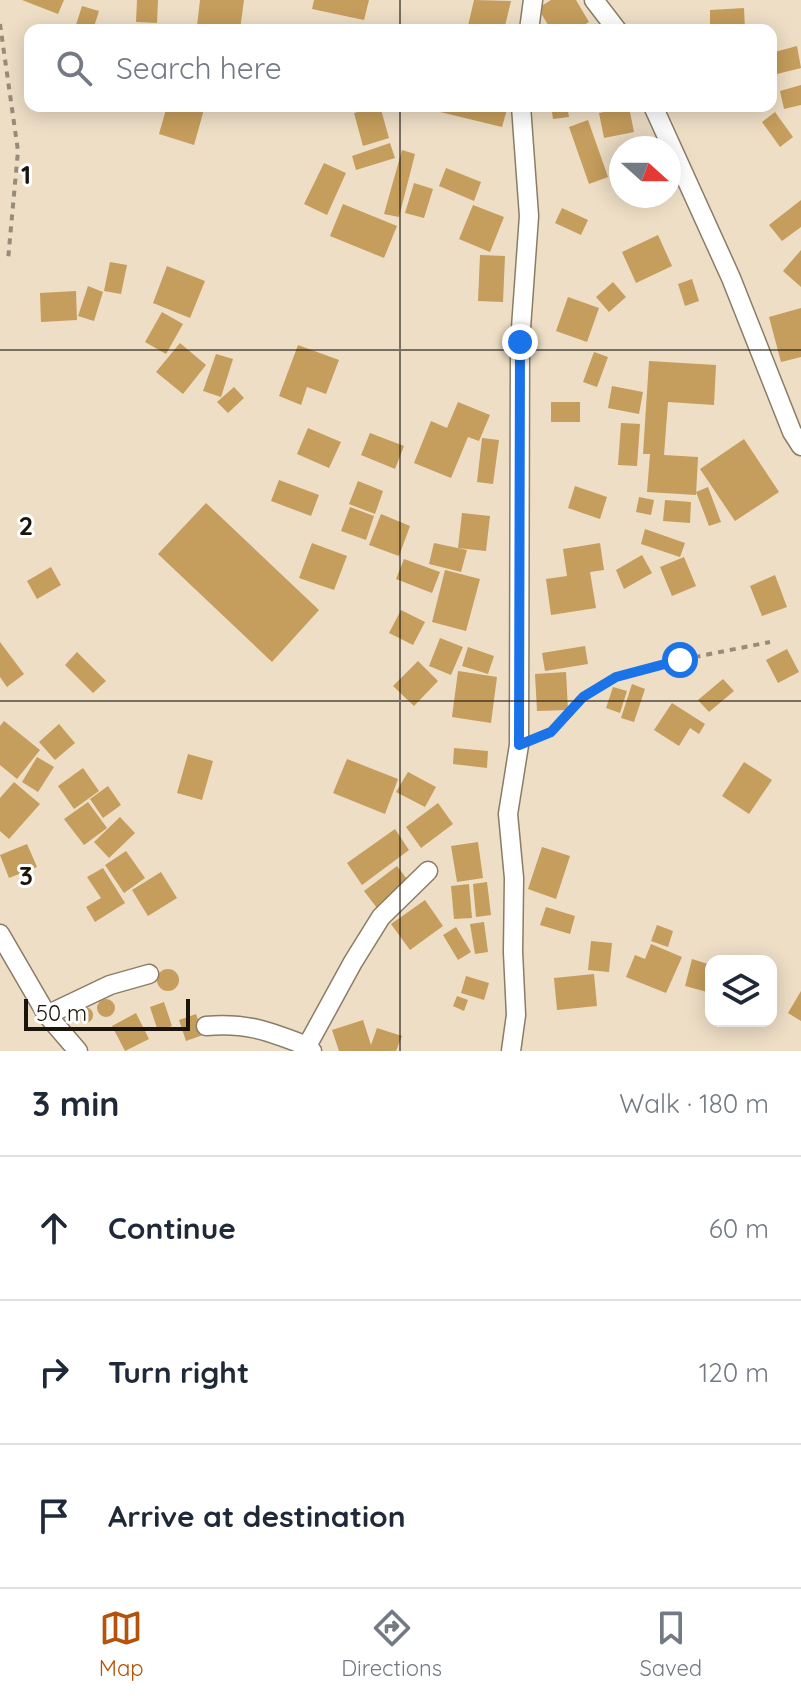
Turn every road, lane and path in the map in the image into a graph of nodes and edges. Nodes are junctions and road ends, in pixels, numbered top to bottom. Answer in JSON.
{"nodes":[{"id":1,"x":533,"y":0,"type":"edge"},
{"id":2,"x":594,"y":0,"type":"edge"},
{"id":3,"x":0,"y":24,"type":"edge"},
{"id":4,"x":530,"y":24,"type":"edge"},
{"id":5,"x":612,"y":24,"type":"edge"},
{"id":6,"x":521,"y":112,"type":"edge"},
{"id":7,"x":656,"y":112,"type":"edge"},
{"id":8,"x":8,"y":260,"type":"dead end"},
{"id":9,"x":801,"y":446,"type":"edge"},
{"id":10,"x":770,"y":642,"type":"dead end"},
{"id":11,"x":519,"y":745,"type":"junction"},
{"id":12,"x":428,"y":871,"type":"dead end"},
{"id":13,"x":0,"y":934,"type":"edge"},
{"id":14,"x":149,"y":974,"type":"dead end"},
{"id":15,"x":47,"y":1015,"type":"junction"},
{"id":16,"x":206,"y":1026,"type":"dead end"},
{"id":17,"x":310,"y":1049,"type":"edge"},
{"id":18,"x":78,"y":1051,"type":"edge"},
{"id":19,"x":511,"y":1051,"type":"edge"}],
"edges":[{"from":1,"to":4,"type":"street"},
{"from":2,"to":5,"type":"street"},
{"from":3,"to":8,"type":"path"},
{"from":6,"to":11,"type":"street"},
{"from":7,"to":9,"type":"street"},
{"from":10,"to":11,"type":"path"},
{"from":11,"to":19,"type":"street"},
{"from":12,"to":17,"type":"street"},
{"from":13,"to":15,"type":"street"},
{"from":14,"to":15,"type":"street"},
{"from":15,"to":18,"type":"street"},
{"from":16,"to":17,"type":"street"}]}
